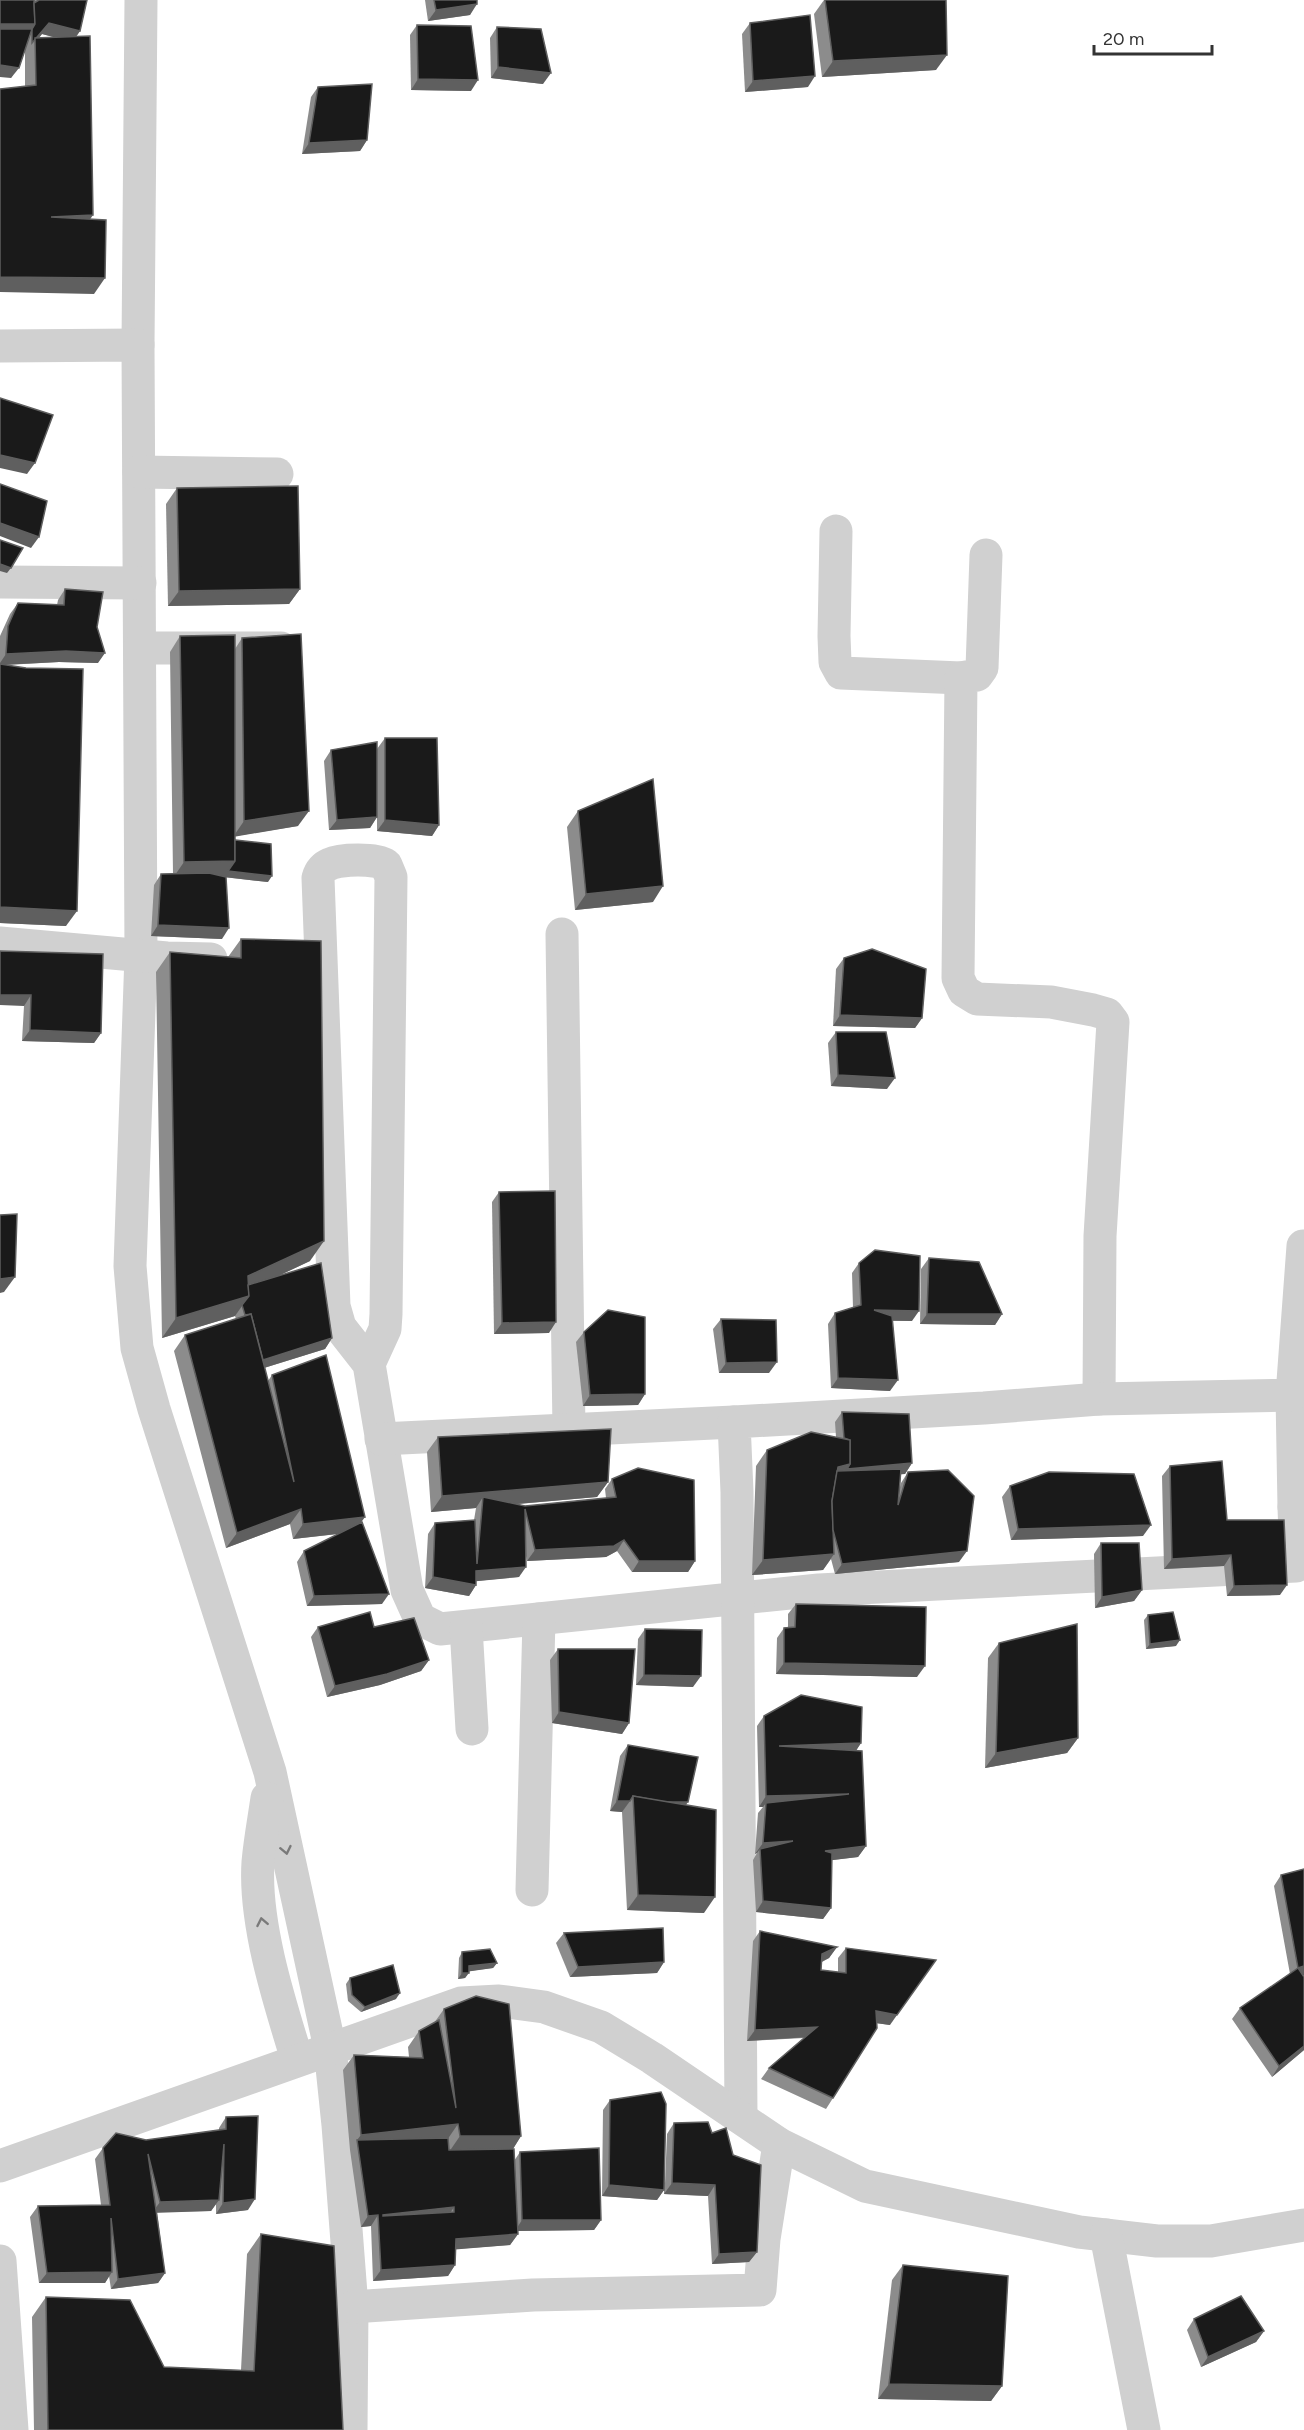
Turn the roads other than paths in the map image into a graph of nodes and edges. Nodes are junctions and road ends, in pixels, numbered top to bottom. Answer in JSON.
{"nodes":[{"id":1,"x":141,"y":0,"type":"edge"},
{"id":2,"x":0,"y":345,"type":"edge"},
{"id":3,"x":138,"y":345,"type":"junction"},
{"id":4,"x":139,"y":472,"type":"junction"},
{"id":5,"x":277,"y":474,"type":"dead end"},
{"id":6,"x":836,"y":531,"type":"dead end"},
{"id":7,"x":986,"y":555,"type":"dead end"},
{"id":8,"x":0,"y":582,"type":"edge"},
{"id":9,"x":140,"y":583,"type":"junction"},
{"id":10,"x":140,"y":648,"type":"junction"},
{"id":11,"x":289,"y":648,"type":"edge"},
{"id":12,"x":961,"y":678,"type":"junction"},
{"id":13,"x":562,"y":934,"type":"dead end"},
{"id":14,"x":0,"y":943,"type":"edge"},
{"id":15,"x":141,"y":956,"type":"junction"},
{"id":16,"x":238,"y":960,"type":"edge"},
{"id":17,"x":1303,"y":1246,"type":"edge"},
{"id":18,"x":369,"y":1364,"type":"junction"},
{"id":19,"x":1292,"y":1395,"type":"junction"},
{"id":20,"x":1100,"y":1399,"type":"junction"},
{"id":21,"x":734,"y":1422,"type":"junction"},
{"id":22,"x":569,"y":1430,"type":"junction"},
{"id":23,"x":381,"y":1439,"type":"junction"},
{"id":24,"x":1299,"y":1507,"type":"edge"},
{"id":25,"x":736,"y":1600,"type":"junction"},
{"id":26,"x":539,"y":1619,"type":"junction"},
{"id":27,"x":466,"y":1627,"type":"junction"},
{"id":28,"x":472,"y":1729,"type":"dead end"},
{"id":29,"x":270,"y":1772,"type":"junction"},
{"id":30,"x":531,"y":1890,"type":"dead end"},
{"id":31,"x":330,"y":2048,"type":"junction"},
{"id":32,"x":297,"y":2059,"type":"junction"},
{"id":33,"x":741,"y":2117,"type":"junction"},
{"id":34,"x":779,"y":2144,"type":"junction"},
{"id":35,"x":0,"y":2166,"type":"edge"},
{"id":36,"x":1304,"y":2225,"type":"edge"},
{"id":37,"x":1106,"y":2235,"type":"junction"},
{"id":38,"x":0,"y":2261,"type":"edge"},
{"id":39,"x":352,"y":2307,"type":"junction"},
{"id":40,"x":12,"y":2430,"type":"edge"},
{"id":41,"x":351,"y":2430,"type":"edge"},
{"id":42,"x":1144,"y":2430,"type":"edge"}],
"edges":[{"from":1,"to":3,"type":"street"},
{"from":2,"to":3,"type":"street"},
{"from":3,"to":4,"type":"street"},
{"from":4,"to":5,"type":"street"},
{"from":4,"to":9,"type":"street"},
{"from":6,"to":12,"type":"street"},
{"from":7,"to":12,"type":"street"},
{"from":8,"to":9,"type":"street"},
{"from":9,"to":10,"type":"street"},
{"from":10,"to":11,"type":"street"},
{"from":10,"to":15,"type":"street"},
{"from":12,"to":20,"type":"street"},
{"from":13,"to":22,"type":"street"},
{"from":14,"to":15,"type":"street"},
{"from":15,"to":16,"type":"street"},
{"from":15,"to":29,"type":"street"},
{"from":17,"to":19,"type":"street"},
{"from":18,"to":18,"type":"street"},
{"from":18,"to":23,"type":"street"},
{"from":19,"to":20,"type":"street"},
{"from":19,"to":24,"type":"street"},
{"from":20,"to":21,"type":"street"},
{"from":21,"to":22,"type":"street"},
{"from":21,"to":25,"type":"street"},
{"from":22,"to":23,"type":"street"},
{"from":23,"to":27,"type":"street"},
{"from":24,"to":25,"type":"street"},
{"from":25,"to":26,"type":"street"},
{"from":25,"to":33,"type":"street"},
{"from":26,"to":27,"type":"street"},
{"from":26,"to":30,"type":"street"},
{"from":27,"to":28,"type":"street"},
{"from":29,"to":31,"type":"street","one_way":true},
{"from":32,"to":29,"type":"street","one_way":true},
{"from":31,"to":32,"type":"street"},
{"from":31,"to":33,"type":"street"},
{"from":31,"to":39,"type":"street"},
{"from":32,"to":35,"type":"street"},
{"from":33,"to":34,"type":"street"},
{"from":34,"to":37,"type":"street"},
{"from":34,"to":39,"type":"street"},
{"from":36,"to":37,"type":"street"},
{"from":37,"to":42,"type":"street"},
{"from":38,"to":40,"type":"street"},
{"from":39,"to":41,"type":"street"}]}
